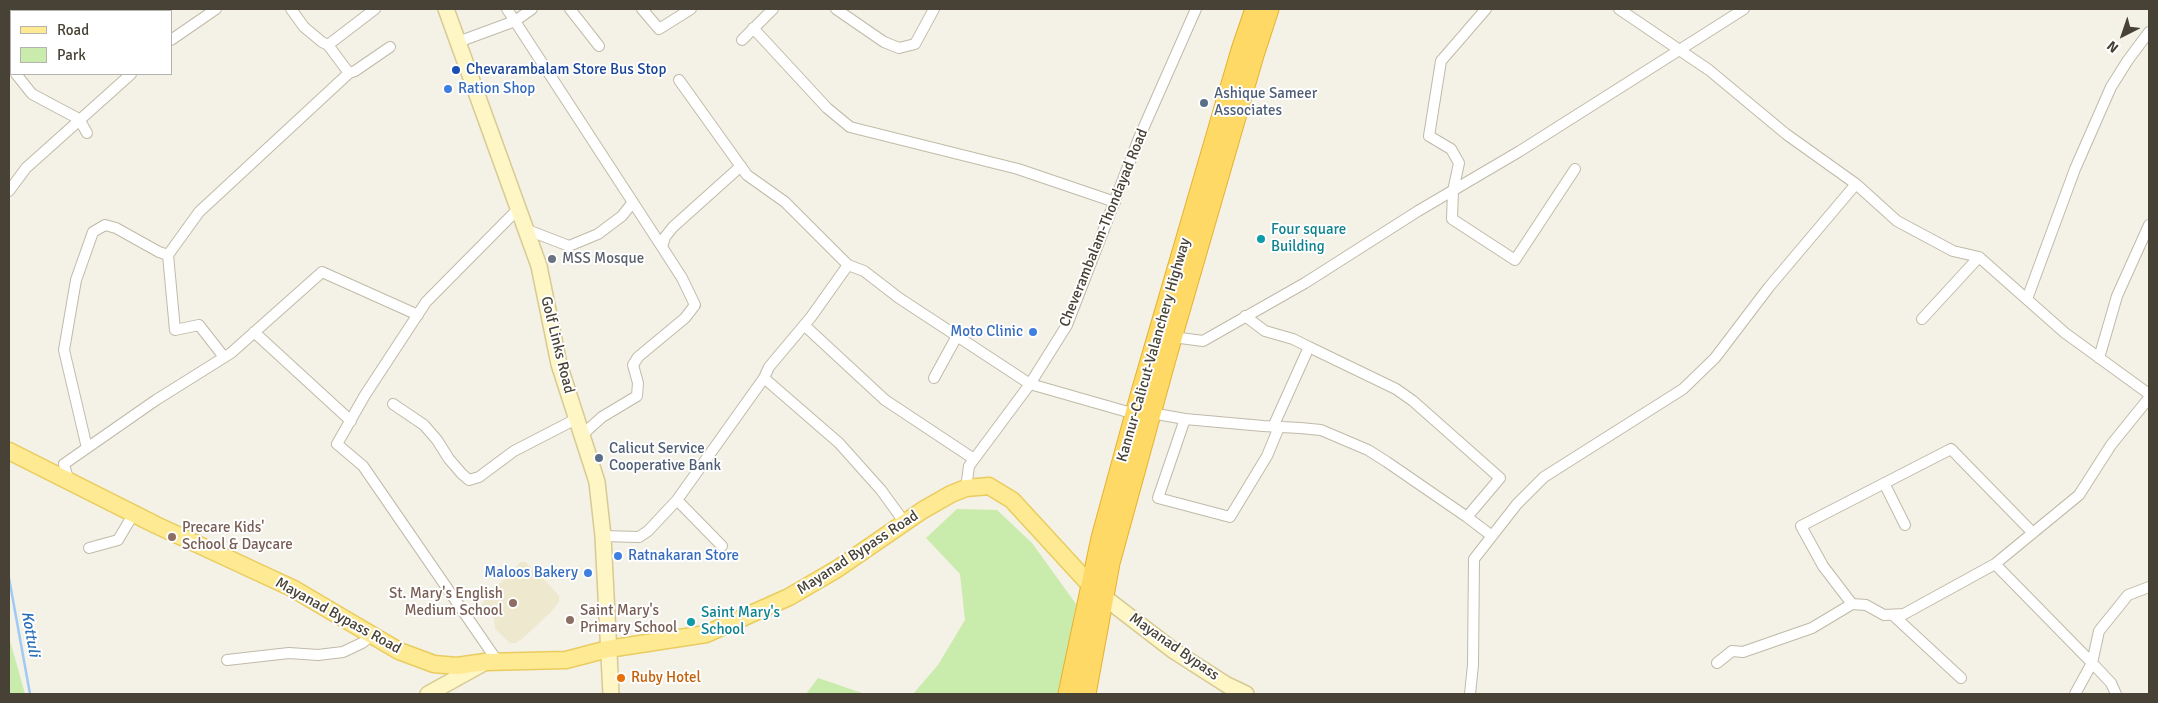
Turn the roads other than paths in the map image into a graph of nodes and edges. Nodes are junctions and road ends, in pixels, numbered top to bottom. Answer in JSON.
{"nodes":[{"id":1,"x":216,"y":9,"type":"edge"},
{"id":2,"x":291,"y":9,"type":"edge"},
{"id":3,"x":375,"y":9,"type":"edge"},
{"id":4,"x":446,"y":9,"type":"edge"},
{"id":5,"x":507,"y":9,"type":"edge"},
{"id":6,"x":532,"y":9,"type":"edge"},
{"id":7,"x":570,"y":9,"type":"edge"},
{"id":8,"x":642,"y":9,"type":"edge"},
{"id":9,"x":691,"y":9,"type":"edge"},
{"id":10,"x":773,"y":9,"type":"edge"},
{"id":11,"x":836,"y":9,"type":"edge"},
{"id":12,"x":934,"y":9,"type":"edge"},
{"id":13,"x":1196,"y":9,"type":"edge"},
{"id":14,"x":1255,"y":9,"type":"edge"},
{"id":15,"x":1270,"y":9,"type":"edge"},
{"id":16,"x":1486,"y":9,"type":"edge"},
{"id":17,"x":1619,"y":9,"type":"edge"},
{"id":18,"x":1744,"y":9,"type":"edge"},
{"id":19,"x":515,"y":21,"type":"junction"},
{"id":20,"x":753,"y":28,"type":"junction"},
{"id":21,"x":2149,"y":32,"type":"edge"},
{"id":22,"x":172,"y":39,"type":"edge"},
{"id":23,"x":742,"y":40,"type":"dead end"},
{"id":24,"x":458,"y":42,"type":"junction"},
{"id":25,"x":328,"y":45,"type":"junction"},
{"id":26,"x":599,"y":46,"type":"dead end"},
{"id":27,"x":390,"y":47,"type":"dead end"},
{"id":28,"x":1680,"y":49,"type":"junction"},
{"id":29,"x":349,"y":73,"type":"junction"},
{"id":30,"x":17,"y":75,"type":"edge"},
{"id":31,"x":130,"y":75,"type":"edge"},
{"id":32,"x":679,"y":80,"type":"dead end"},
{"id":33,"x":79,"y":119,"type":"junction"},
{"id":34,"x":87,"y":133,"type":"dead end"},
{"id":35,"x":741,"y":166,"type":"junction"},
{"id":36,"x":1575,"y":169,"type":"dead end"},
{"id":37,"x":1856,"y":184,"type":"junction"},
{"id":38,"x":9,"y":191,"type":"edge"},
{"id":39,"x":1453,"y":191,"type":"junction"},
{"id":40,"x":632,"y":202,"type":"junction"},
{"id":41,"x":1114,"y":202,"type":"junction"},
{"id":42,"x":518,"y":209,"type":"junction"},
{"id":43,"x":2149,"y":225,"type":"edge"},
{"id":44,"x":525,"y":228,"type":"junction"},
{"id":45,"x":662,"y":247,"type":"junction"},
{"id":46,"x":168,"y":255,"type":"junction"},
{"id":47,"x":1979,"y":257,"type":"junction"},
{"id":48,"x":848,"y":265,"type":"junction"},
{"id":49,"x":2027,"y":299,"type":"junction"},
{"id":50,"x":418,"y":315,"type":"junction"},
{"id":51,"x":1246,"y":316,"type":"junction"},
{"id":52,"x":1922,"y":318,"type":"dead end"},
{"id":53,"x":804,"y":325,"type":"junction"},
{"id":54,"x":254,"y":332,"type":"junction"},
{"id":55,"x":958,"y":336,"type":"junction"},
{"id":56,"x":1173,"y":338,"type":"junction"},
{"id":57,"x":1309,"y":347,"type":"junction"},
{"id":58,"x":224,"y":357,"type":"junction"},
{"id":59,"x":2099,"y":358,"type":"junction"},
{"id":60,"x":764,"y":378,"type":"junction"},
{"id":61,"x":934,"y":378,"type":"dead end"},
{"id":62,"x":1030,"y":384,"type":"junction"},
{"id":63,"x":2149,"y":394,"type":"edge"},
{"id":64,"x":2149,"y":398,"type":"edge"},
{"id":65,"x":392,"y":404,"type":"dead end"},
{"id":66,"x":1143,"y":414,"type":"junction"},
{"id":67,"x":576,"y":419,"type":"junction"},
{"id":68,"x":1185,"y":420,"type":"junction"},
{"id":69,"x":351,"y":421,"type":"junction"},
{"id":70,"x":1276,"y":427,"type":"junction"},
{"id":71,"x":582,"y":434,"type":"junction"},
{"id":72,"x":87,"y":448,"type":"junction"},
{"id":73,"x":9,"y":451,"type":"edge"},
{"id":74,"x":974,"y":459,"type":"junction"},
{"id":75,"x":69,"y":483,"type":"junction"},
{"id":76,"x":1884,"y":483,"type":"junction"},
{"id":77,"x":966,"y":488,"type":"junction"},
{"id":78,"x":677,"y":500,"type":"junction"},
{"id":79,"x":134,"y":513,"type":"junction"},
{"id":80,"x":1467,"y":517,"type":"junction"},
{"id":81,"x":905,"y":523,"type":"junction"},
{"id":82,"x":1905,"y":526,"type":"dead end"},
{"id":83,"x":2033,"y":533,"type":"junction"},
{"id":84,"x":603,"y":536,"type":"junction"},
{"id":85,"x":1492,"y":536,"type":"junction"},
{"id":86,"x":722,"y":546,"type":"dead end"},
{"id":87,"x":89,"y":548,"type":"dead end"},
{"id":88,"x":1995,"y":564,"type":"junction"},
{"id":89,"x":2149,"y":587,"type":"edge"},
{"id":90,"x":1097,"y":592,"type":"junction"},
{"id":91,"x":1852,"y":604,"type":"junction"},
{"id":92,"x":1894,"y":616,"type":"junction"},
{"id":93,"x":372,"y":635,"type":"junction"},
{"id":94,"x":608,"y":649,"type":"junction"},
{"id":95,"x":227,"y":660,"type":"dead end"},
{"id":96,"x":492,"y":662,"type":"junction"},
{"id":97,"x":1717,"y":663,"type":"dead end"},
{"id":98,"x":2092,"y":663,"type":"junction"},
{"id":99,"x":464,"y":670,"type":"junction"},
{"id":100,"x":1961,"y":678,"type":"dead end"},
{"id":101,"x":428,"y":694,"type":"edge"},
{"id":102,"x":611,"y":694,"type":"edge"},
{"id":103,"x":1068,"y":694,"type":"edge"},
{"id":104,"x":1086,"y":694,"type":"edge"},
{"id":105,"x":1246,"y":694,"type":"edge"},
{"id":106,"x":1470,"y":694,"type":"edge"},
{"id":107,"x":2075,"y":694,"type":"edge"},
{"id":108,"x":2116,"y":694,"type":"edge"}],
"edges":[{"from":1,"to":22,"type":"street"},
{"from":2,"to":25,"type":"street"},
{"from":3,"to":25,"type":"street"},
{"from":4,"to":24,"type":"main road","name":"Golf Links Road"},
{"from":5,"to":19,"type":"street"},
{"from":6,"to":19,"type":"street"},
{"from":7,"to":26,"type":"street"},
{"from":8,"to":9,"type":"street"},
{"from":10,"to":20,"type":"street"},
{"from":11,"to":12,"type":"street"},
{"from":13,"to":41,"type":"street","name":"Cheverambalam-Thondayad Road"},
{"from":14,"to":66,"type":"highway","name":"Kannur-Calicut-Valanchery Highway"},
{"from":15,"to":56,"type":"highway","name":"Kannur-Calicut-Valanchery Highway"},
{"from":16,"to":39,"type":"street"},
{"from":17,"to":28,"type":"street"},
{"from":18,"to":28,"type":"street"},
{"from":19,"to":24,"type":"street"},
{"from":19,"to":40,"type":"street"},
{"from":20,"to":23,"type":"street"},
{"from":20,"to":41,"type":"street"},
{"from":21,"to":49,"type":"street"},
{"from":24,"to":42,"type":"main road","name":"Golf Links Road"},
{"from":25,"to":29,"type":"street"},
{"from":27,"to":29,"type":"street"},
{"from":28,"to":37,"type":"street"},
{"from":28,"to":39,"type":"street"},
{"from":29,"to":46,"type":"street"},
{"from":30,"to":33,"type":"street"},
{"from":31,"to":33,"type":"street"},
{"from":32,"to":35,"type":"street"},
{"from":33,"to":34,"type":"street"},
{"from":33,"to":38,"type":"street"},
{"from":35,"to":45,"type":"street"},
{"from":35,"to":48,"type":"street"},
{"from":36,"to":39,"type":"street"},
{"from":37,"to":47,"type":"street"},
{"from":37,"to":85,"type":"street"},
{"from":39,"to":51,"type":"street"},
{"from":40,"to":44,"type":"street"},
{"from":40,"to":45,"type":"street"},
{"from":41,"to":62,"type":"street","name":"Cheverambalam-Thondayad Road"},
{"from":42,"to":44,"type":"main road","name":"Golf Links Road"},
{"from":42,"to":50,"type":"street"},
{"from":43,"to":59,"type":"street"},
{"from":44,"to":67,"type":"main road","name":"Golf Links Road"},
{"from":45,"to":71,"type":"street"},
{"from":46,"to":58,"type":"street"},
{"from":46,"to":72,"type":"street"},
{"from":47,"to":49,"type":"street"},
{"from":47,"to":52,"type":"street"},
{"from":48,"to":53,"type":"street"},
{"from":48,"to":55,"type":"street"},
{"from":49,"to":59,"type":"street"},
{"from":50,"to":54,"type":"street"},
{"from":50,"to":69,"type":"street"},
{"from":51,"to":56,"type":"street"},
{"from":51,"to":57,"type":"street"},
{"from":53,"to":60,"type":"street"},
{"from":53,"to":74,"type":"street"},
{"from":54,"to":58,"type":"street"},
{"from":54,"to":69,"type":"street"},
{"from":55,"to":61,"type":"street"},
{"from":55,"to":62,"type":"street"},
{"from":56,"to":66,"type":"highway","name":"Kannur-Calicut-Valanchery Highway"},
{"from":57,"to":70,"type":"street"},
{"from":57,"to":80,"type":"street"},
{"from":58,"to":72,"type":"street"},
{"from":59,"to":63,"type":"street"},
{"from":60,"to":78,"type":"street"},
{"from":60,"to":81,"type":"street"},
{"from":62,"to":66,"type":"street"},
{"from":62,"to":74,"type":"street","name":"Cheverambalam-Thondayad Road"},
{"from":64,"to":83,"type":"street"},
{"from":65,"to":67,"type":"street"},
{"from":66,"to":68,"type":"street"},
{"from":66,"to":90,"type":"highway","name":"Kannur-Calicut-Valanchery Highway"},
{"from":67,"to":71,"type":"main road","name":"Golf Links Road"},
{"from":68,"to":70,"type":"street"},
{"from":68,"to":70,"type":"street"},
{"from":69,"to":96,"type":"street"},
{"from":70,"to":80,"type":"street"},
{"from":71,"to":84,"type":"main road","name":"Golf Links Road"},
{"from":72,"to":75,"type":"street"},
{"from":73,"to":75,"type":"main road","name":"Mayanad Bypass Road"},
{"from":74,"to":77,"type":"street","name":"Cheverambalam-Thondayad Road"},
{"from":75,"to":79,"type":"main road","name":"Mayanad Bypass Road"},
{"from":76,"to":82,"type":"street"},
{"from":76,"to":83,"type":"street"},
{"from":76,"to":91,"type":"street"},
{"from":77,"to":81,"type":"main road","name":"Mayanad Bypass Road"},
{"from":77,"to":90,"type":"main road","name":"Mayanad Bypass Road"},
{"from":78,"to":84,"type":"street"},
{"from":78,"to":86,"type":"street"},
{"from":79,"to":87,"type":"street"},
{"from":79,"to":93,"type":"main road","name":"Mayanad Bypass Road"},
{"from":80,"to":85,"type":"street"},
{"from":81,"to":94,"type":"main road","name":"Mayanad Bypass Road"},
{"from":83,"to":88,"type":"street"},
{"from":84,"to":94,"type":"main road","name":"Golf Links Road"},
{"from":85,"to":106,"type":"street"},
{"from":88,"to":92,"type":"street"},
{"from":88,"to":98,"type":"street"},
{"from":89,"to":98,"type":"street"},
{"from":90,"to":103,"type":"highway","name":"Kannur-Calicut-Valanchery Highway"},
{"from":90,"to":104,"type":"highway","name":"Kannur-Calicut-Valanchery Highway"},
{"from":90,"to":105,"type":"main road","name":"Mayanad Bypass"},
{"from":91,"to":92,"type":"street"},
{"from":91,"to":97,"type":"street"},
{"from":92,"to":100,"type":"street"},
{"from":93,"to":95,"type":"street"},
{"from":93,"to":99,"type":"main road","name":"Mayanad Bypass Road"},
{"from":94,"to":96,"type":"main road","name":"Mayanad Bypass Road"},
{"from":94,"to":102,"type":"main road","name":"Golf Links Road"},
{"from":96,"to":99,"type":"main road","name":"Mayanad Bypass Road"},
{"from":98,"to":107,"type":"street"},
{"from":98,"to":108,"type":"street"},
{"from":99,"to":101,"type":"main road"}]}
